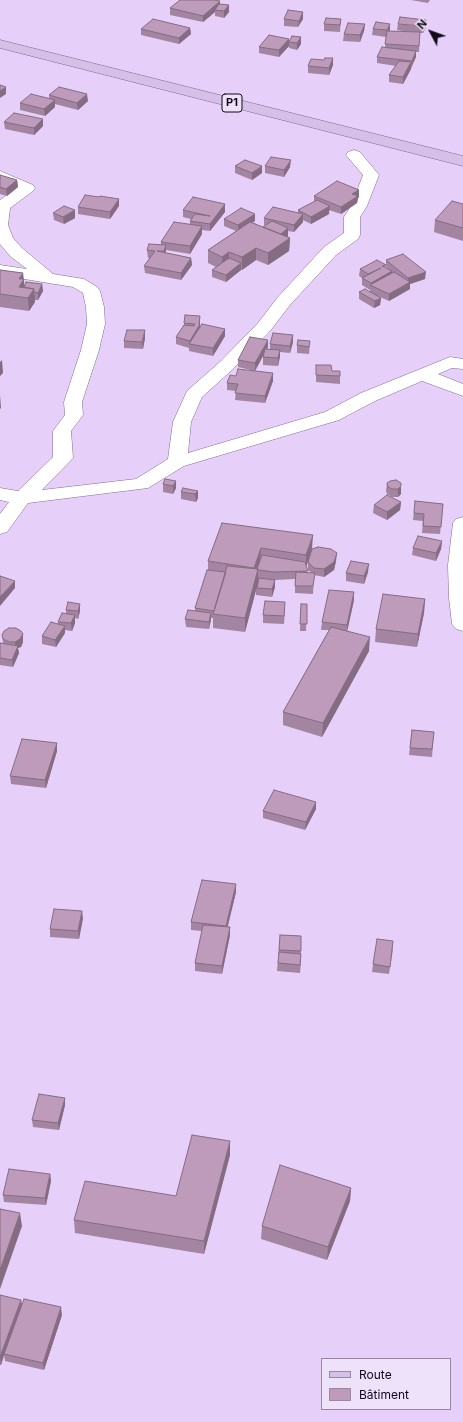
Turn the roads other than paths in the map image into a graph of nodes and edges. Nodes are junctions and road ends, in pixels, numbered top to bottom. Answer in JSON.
{"nodes":[{"id":1,"x":0,"y":44,"type":"edge"},
{"id":2,"x":354,"y":155,"type":"dead end"},
{"id":3,"x":463,"y":161,"type":"edge"},
{"id":4,"x":0,"y":176,"type":"edge"},
{"id":5,"x":0,"y":270,"type":"edge"},
{"id":6,"x":48,"y":278,"type":"junction"},
{"id":7,"x":463,"y":364,"type":"edge"},
{"id":8,"x":421,"y":374,"type":"junction"},
{"id":9,"x":463,"y":390,"type":"edge"},
{"id":10,"x":177,"y":462,"type":"junction"},
{"id":11,"x":0,"y":494,"type":"edge"},
{"id":12,"x":22,"y":498,"type":"junction"},
{"id":13,"x":463,"y":523,"type":"edge"},
{"id":14,"x":0,"y":528,"type":"edge"},
{"id":15,"x":463,"y":624,"type":"edge"}],
"edges":[{"from":1,"to":3,"type":"main road","number":"P1"},
{"from":2,"to":10,"type":"street"},
{"from":4,"to":6,"type":"street"},
{"from":5,"to":6,"type":"street"},
{"from":6,"to":12,"type":"street"},
{"from":7,"to":8,"type":"street"},
{"from":8,"to":9,"type":"street"},
{"from":8,"to":10,"type":"street"},
{"from":10,"to":12,"type":"street"},
{"from":11,"to":12,"type":"street"},
{"from":12,"to":14,"type":"street"},
{"from":13,"to":15,"type":"street"}]}
